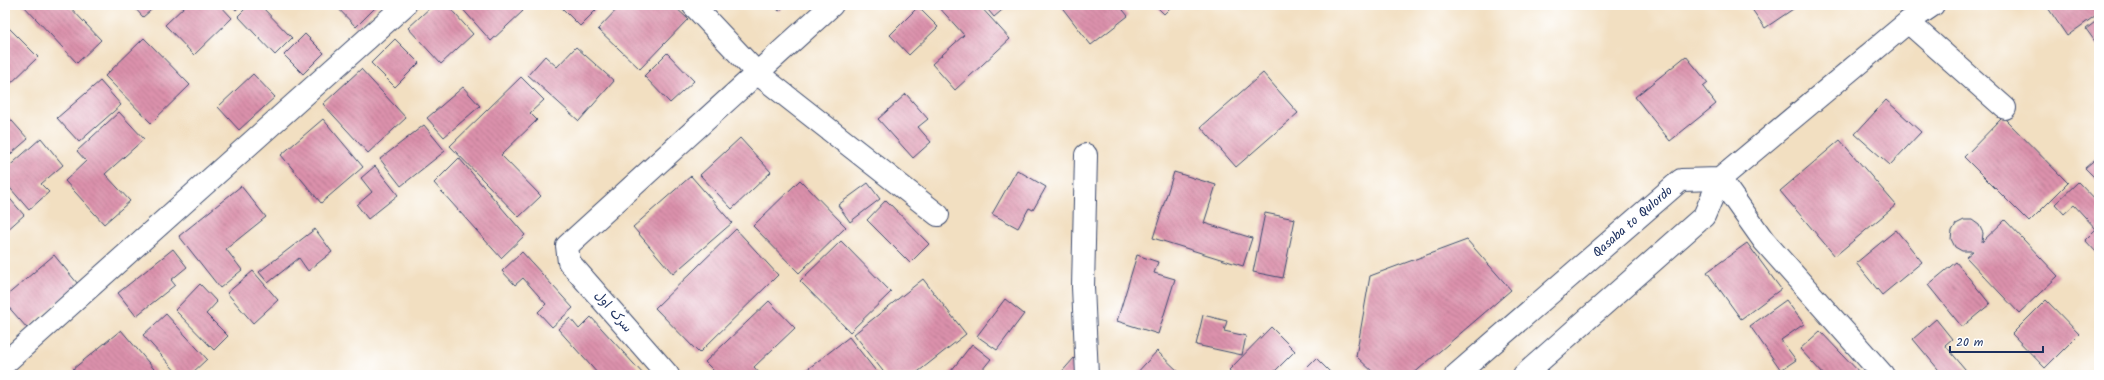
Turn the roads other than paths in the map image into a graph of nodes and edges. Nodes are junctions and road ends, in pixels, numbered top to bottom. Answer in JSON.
{"nodes":[{"id":1,"x":405,"y":5,"type":"edge"},
{"id":2,"x":693,"y":5,"type":"edge"},
{"id":3,"x":832,"y":5,"type":"edge"},
{"id":4,"x":1933,"y":5,"type":"edge"},
{"id":5,"x":1908,"y":22,"type":"junction"},
{"id":6,"x":757,"y":73,"type":"junction"},
{"id":7,"x":2005,"y":108,"type":"dead end"},
{"id":8,"x":1086,"y":155,"type":"dead end"},
{"id":9,"x":1720,"y":179,"type":"junction"},
{"id":10,"x":938,"y":215,"type":"dead end"},
{"id":11,"x":5,"y":363,"type":"edge"},
{"id":12,"x":668,"y":375,"type":"edge"},
{"id":13,"x":1088,"y":375,"type":"edge"},
{"id":14,"x":1456,"y":375,"type":"edge"},
{"id":15,"x":1524,"y":375,"type":"edge"},
{"id":16,"x":1882,"y":375,"type":"edge"}],
"edges":[{"from":1,"to":11,"type":"street"},
{"from":2,"to":6,"type":"street"},
{"from":3,"to":6,"type":"street"},
{"from":4,"to":5,"type":"street"},
{"from":5,"to":7,"type":"street"},
{"from":5,"to":9,"type":"street"},
{"from":6,"to":10,"type":"street"},
{"from":6,"to":12,"type":"street","name":"سرک اول"},
{"from":8,"to":13,"type":"street"},
{"from":9,"to":14,"type":"street","name":"Qasaba to Qulordo"},
{"from":9,"to":15,"type":"street"},
{"from":9,"to":16,"type":"street"}]}
